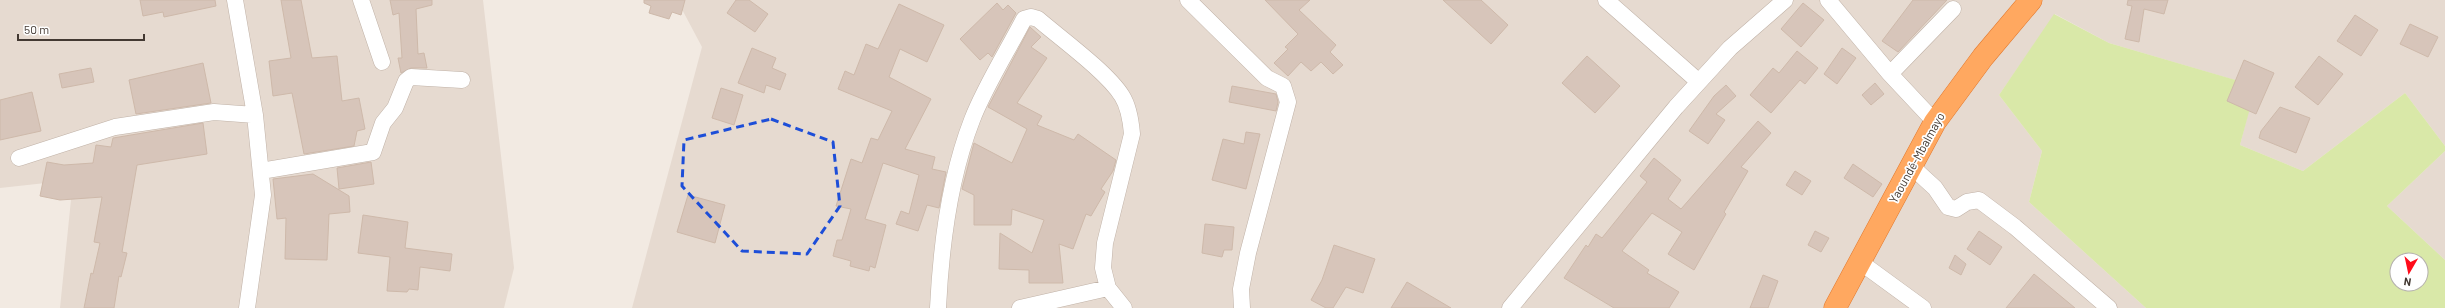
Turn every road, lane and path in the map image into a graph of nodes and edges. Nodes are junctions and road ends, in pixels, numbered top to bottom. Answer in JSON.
{"nodes":[{"id":1,"x":235,"y":0,"type":"edge"},
{"id":2,"x":361,"y":0,"type":"edge"},
{"id":3,"x":1188,"y":0,"type":"edge"},
{"id":4,"x":1606,"y":0,"type":"edge"},
{"id":5,"x":1785,"y":0,"type":"edge"},
{"id":6,"x":1828,"y":0,"type":"edge"},
{"id":7,"x":2031,"y":0,"type":"edge"},
{"id":8,"x":1953,"y":10,"type":"dead end"},
{"id":9,"x":382,"y":62,"type":"dead end"},
{"id":10,"x":1890,"y":74,"type":"junction"},
{"id":11,"x":462,"y":80,"type":"dead end"},
{"id":12,"x":1699,"y":82,"type":"junction"},
{"id":13,"x":255,"y":115,"type":"junction"},
{"id":14,"x":1935,"y":122,"type":"junction"},
{"id":15,"x":19,"y":158,"type":"dead end"},
{"id":16,"x":1911,"y":166,"type":"junction"},
{"id":17,"x":261,"y":171,"type":"junction"},
{"id":18,"x":1860,"y":262,"type":"junction"},
{"id":19,"x":1108,"y":288,"type":"junction"},
{"id":20,"x":247,"y":308,"type":"edge"},
{"id":21,"x":938,"y":308,"type":"edge"},
{"id":22,"x":1020,"y":308,"type":"edge"},
{"id":23,"x":1124,"y":308,"type":"edge"},
{"id":24,"x":1242,"y":308,"type":"edge"},
{"id":25,"x":1510,"y":308,"type":"edge"},
{"id":26,"x":1835,"y":308,"type":"edge"},
{"id":27,"x":1923,"y":308,"type":"edge"},
{"id":28,"x":2109,"y":308,"type":"edge"}],
"edges":[{"from":1,"to":13,"type":"street"},
{"from":2,"to":9,"type":"street"},
{"from":3,"to":24,"type":"street"},
{"from":4,"to":12,"type":"street"},
{"from":5,"to":12,"type":"street"},
{"from":6,"to":10,"type":"street"},
{"from":7,"to":14,"type":"highway","name":"Yaoundé-Mbalmayo"},
{"from":8,"to":10,"type":"street"},
{"from":10,"to":14,"type":"street"},
{"from":11,"to":17,"type":"street"},
{"from":12,"to":25,"type":"street"},
{"from":13,"to":15,"type":"street"},
{"from":13,"to":17,"type":"street"},
{"from":14,"to":16,"type":"highway","name":"Yaoundé-Mbalmayo"},
{"from":16,"to":18,"type":"highway","name":"Yaoundé-Mbalmayo"},
{"from":16,"to":28,"type":"street"},
{"from":17,"to":20,"type":"street"},
{"from":18,"to":26,"type":"highway","name":"Yaoundé-Mbalmayo"},
{"from":18,"to":27,"type":"street"},
{"from":19,"to":21,"type":"street"},
{"from":19,"to":22,"type":"street"},
{"from":19,"to":23,"type":"street"}]}
